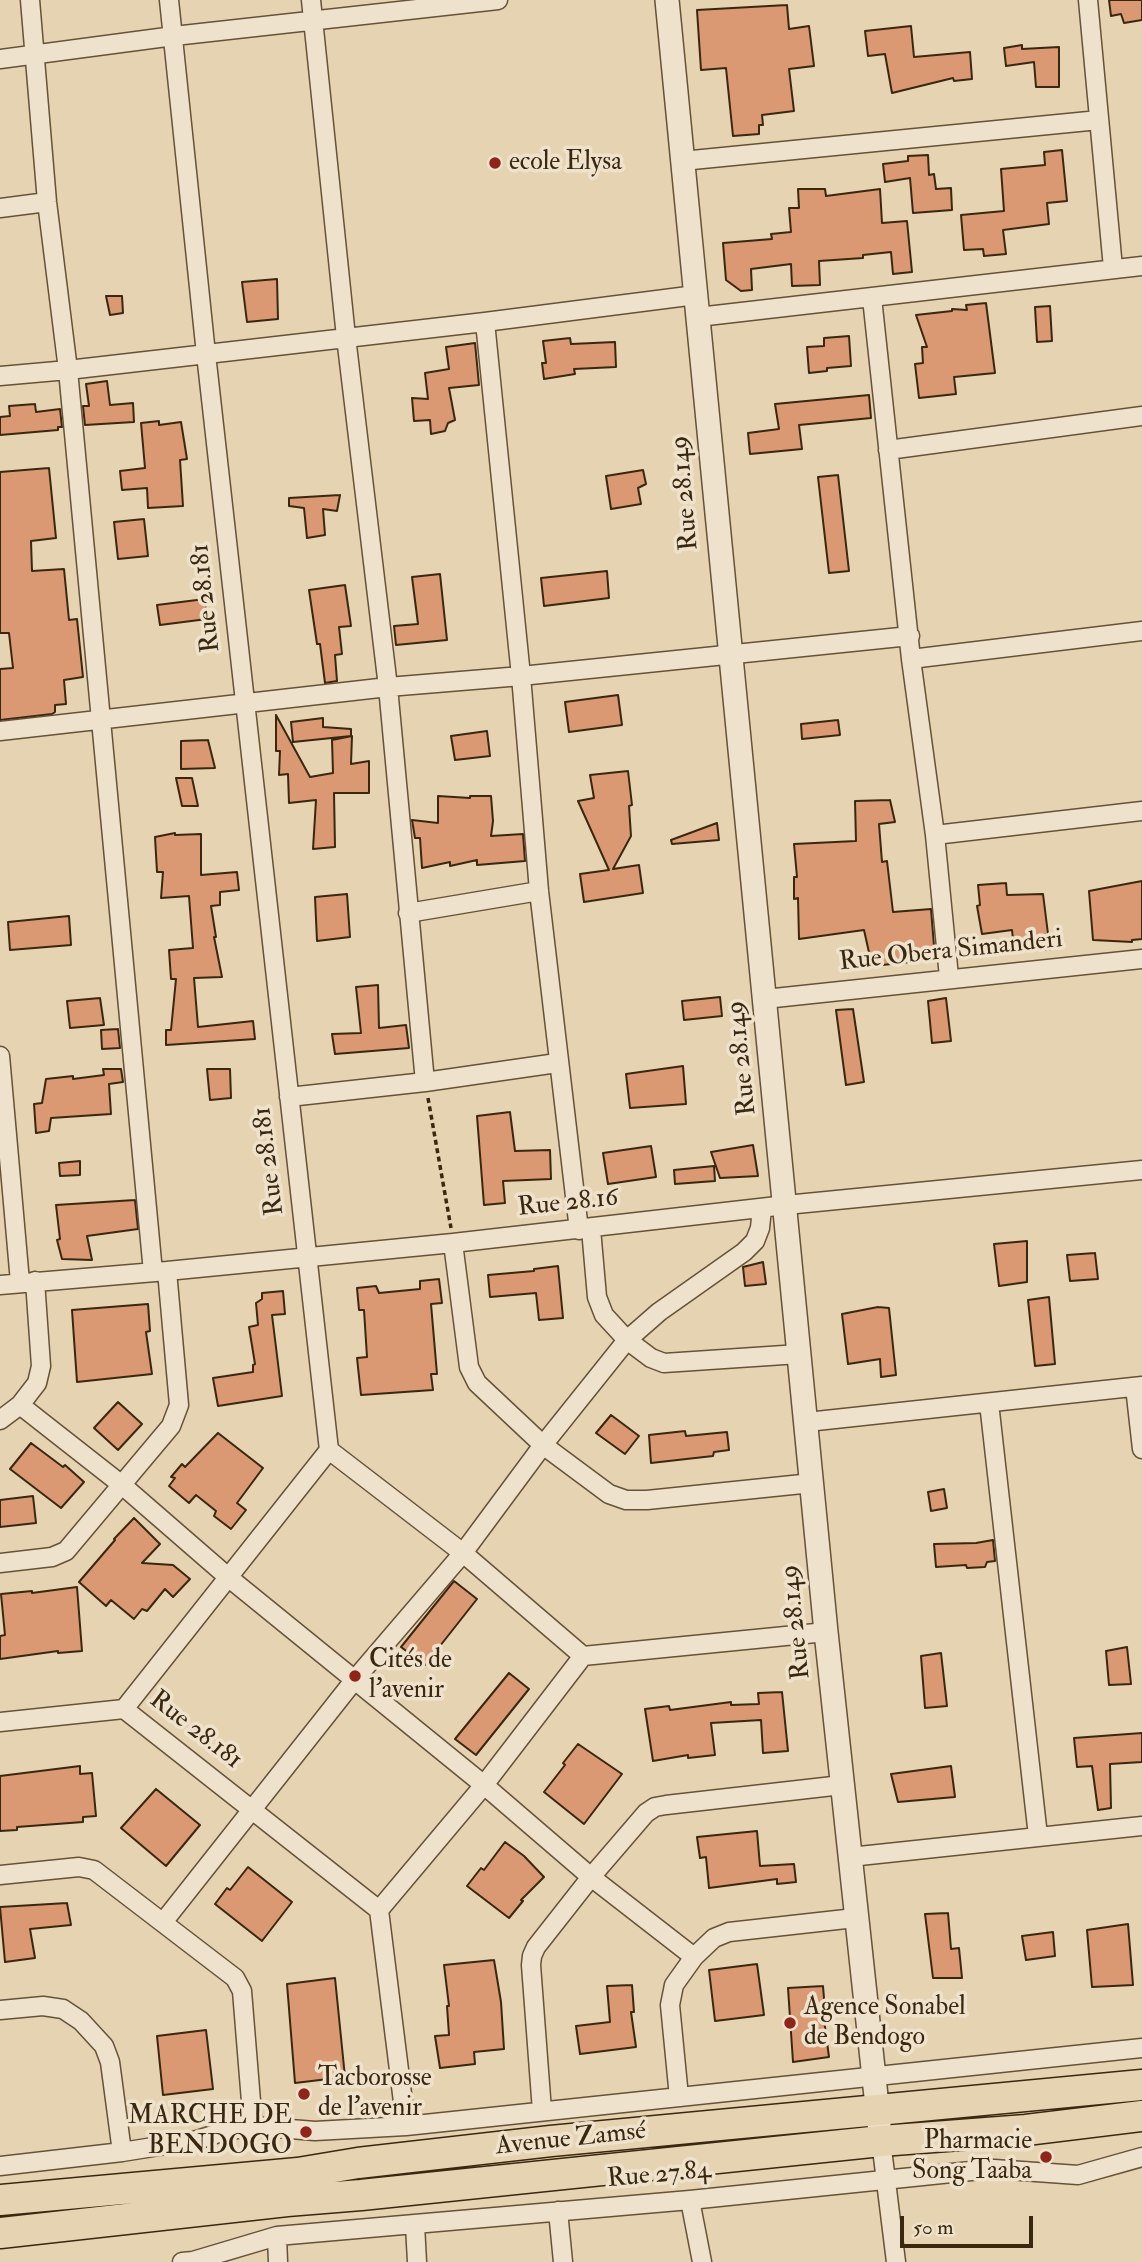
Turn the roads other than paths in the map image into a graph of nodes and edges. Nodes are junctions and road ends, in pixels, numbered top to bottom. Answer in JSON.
{"nodes":[{"id":1,"x":30,"y":0,"type":"edge"},
{"id":2,"x":169,"y":0,"type":"edge"},
{"id":3,"x":311,"y":0,"type":"edge"},
{"id":4,"x":498,"y":0,"type":"edge"},
{"id":5,"x":667,"y":0,"type":"edge"},
{"id":6,"x":1088,"y":0,"type":"edge"},
{"id":7,"x":446,"y":3,"type":"edge"},
{"id":8,"x":314,"y":20,"type":"junction"},
{"id":9,"x":174,"y":36,"type":"junction"},
{"id":10,"x":35,"y":55,"type":"junction"},
{"id":11,"x":0,"y":59,"type":"edge"},
{"id":12,"x":1099,"y":120,"type":"junction"},
{"id":13,"x":682,"y":161,"type":"junction"},
{"id":14,"x":47,"y":202,"type":"junction"},
{"id":15,"x":0,"y":208,"type":"edge"},
{"id":16,"x":1142,"y":265,"type":"edge"},
{"id":17,"x":1113,"y":268,"type":"junction"},
{"id":18,"x":872,"y":298,"type":"junction"},
{"id":19,"x":697,"y":306,"type":"junction"},
{"id":20,"x":485,"y":322,"type":"junction"},
{"id":21,"x":346,"y":337,"type":"junction"},
{"id":22,"x":206,"y":354,"type":"junction"},
{"id":23,"x":68,"y":370,"type":"junction"},
{"id":24,"x":0,"y":376,"type":"edge"},
{"id":25,"x":1142,"y":416,"type":"edge"},
{"id":26,"x":888,"y":450,"type":"junction"},
{"id":27,"x":1142,"y":631,"type":"edge"},
{"id":28,"x":910,"y":636,"type":"junction"},
{"id":29,"x":729,"y":656,"type":"junction"},
{"id":30,"x":911,"y":659,"type":"junction"},
{"id":31,"x":521,"y":676,"type":"junction"},
{"id":32,"x":387,"y":687,"type":"junction"},
{"id":33,"x":245,"y":702,"type":"junction"},
{"id":34,"x":101,"y":721,"type":"junction"},
{"id":35,"x":0,"y":731,"type":"edge"},
{"id":36,"x":1142,"y":811,"type":"edge"},
{"id":37,"x":935,"y":835,"type":"junction"},
{"id":38,"x":539,"y":891,"type":"junction"},
{"id":39,"x":408,"y":913,"type":"junction"},
{"id":40,"x":1142,"y":959,"type":"edge"},
{"id":41,"x":949,"y":978,"type":"junction"},
{"id":42,"x":765,"y":999,"type":"junction"},
{"id":43,"x":0,"y":1056,"type":"edge"},
{"id":44,"x":558,"y":1063,"type":"junction"},
{"id":45,"x":425,"y":1082,"type":"junction"},
{"id":46,"x":289,"y":1097,"type":"junction"},
{"id":47,"x":1142,"y":1170,"type":"edge"},
{"id":48,"x":786,"y":1205,"type":"junction"},
{"id":49,"x":762,"y":1208,"type":"junction"},
{"id":50,"x":585,"y":1230,"type":"junction"},
{"id":51,"x":453,"y":1243,"type":"junction"},
{"id":52,"x":308,"y":1257,"type":"junction"},
{"id":53,"x":160,"y":1272,"type":"junction"},
{"id":54,"x":27,"y":1282,"type":"junction"},
{"id":55,"x":0,"y":1285,"type":"edge"},
{"id":56,"x":627,"y":1340,"type":"junction"},
{"id":57,"x":800,"y":1354,"type":"junction"},
{"id":58,"x":1139,"y":1387,"type":"edge"},
{"id":59,"x":989,"y":1403,"type":"junction"},
{"id":60,"x":20,"y":1405,"type":"junction"},
{"id":61,"x":0,"y":1420,"type":"edge"},
{"id":62,"x":807,"y":1422,"type":"junction"},
{"id":63,"x":542,"y":1445,"type":"junction"},
{"id":64,"x":1142,"y":1449,"type":"edge"},
{"id":65,"x":329,"y":1450,"type":"junction"},
{"id":66,"x":812,"y":1483,"type":"junction"},
{"id":67,"x":122,"y":1485,"type":"junction"},
{"id":68,"x":463,"y":1553,"type":"junction"},
{"id":69,"x":0,"y":1563,"type":"edge"},
{"id":70,"x":228,"y":1577,"type":"junction"},
{"id":71,"x":826,"y":1632,"type":"junction"},
{"id":72,"x":583,"y":1656,"type":"junction"},
{"id":73,"x":355,"y":1678,"type":"junction"},
{"id":74,"x":124,"y":1709,"type":"junction"},
{"id":75,"x":0,"y":1722,"type":"edge"},
{"id":76,"x":484,"y":1785,"type":"junction"},
{"id":77,"x":842,"y":1785,"type":"junction"},
{"id":78,"x":253,"y":1811,"type":"junction"},
{"id":79,"x":1142,"y":1826,"type":"edge"},
{"id":80,"x":1038,"y":1836,"type":"junction"},
{"id":81,"x":850,"y":1857,"type":"junction"},
{"id":82,"x":0,"y":1875,"type":"edge"},
{"id":83,"x":591,"y":1877,"type":"junction"},
{"id":84,"x":379,"y":1910,"type":"junction"},
{"id":85,"x":855,"y":1919,"type":"junction"},
{"id":86,"x":164,"y":1922,"type":"junction"},
{"id":87,"x":694,"y":1957,"type":"junction"},
{"id":88,"x":0,"y":2010,"type":"edge"},
{"id":89,"x":1142,"y":2048,"type":"edge"},
{"id":90,"x":873,"y":2077,"type":"junction"},
{"id":91,"x":1142,"y":2085,"type":"edge"},
{"id":92,"x":679,"y":2096,"type":"junction"},
{"id":93,"x":877,"y":2109,"type":"junction"},
{"id":94,"x":542,"y":2110,"type":"junction"},
{"id":95,"x":1142,"y":2116,"type":"edge"},
{"id":96,"x":254,"y":2126,"type":"junction"},
{"id":97,"x":406,"y":2126,"type":"junction"},
{"id":98,"x":881,"y":2141,"type":"junction"},
{"id":99,"x":122,"y":2152,"type":"junction"},
{"id":100,"x":1142,"y":2157,"type":"edge"},
{"id":101,"x":0,"y":2166,"type":"edge"},
{"id":102,"x":887,"y":2179,"type":"junction"},
{"id":103,"x":0,"y":2200,"type":"edge"},
{"id":104,"x":691,"y":2200,"type":"junction"},
{"id":105,"x":558,"y":2211,"type":"junction"},
{"id":106,"x":415,"y":2225,"type":"junction"},
{"id":107,"x":0,"y":2233,"type":"edge"},
{"id":108,"x":277,"y":2236,"type":"junction"},
{"id":109,"x":182,"y":2262,"type":"edge"},
{"id":110,"x":278,"y":2262,"type":"edge"},
{"id":111,"x":417,"y":2262,"type":"edge"},
{"id":112,"x":563,"y":2262,"type":"edge"},
{"id":113,"x":702,"y":2262,"type":"edge"},
{"id":114,"x":896,"y":2262,"type":"edge"}],
"edges":[{"from":1,"to":10,"type":"street"},
{"from":2,"to":9,"type":"street","name":"Rue 28.181"},
{"from":3,"to":8,"type":"street"},
{"from":4,"to":7,"type":"street"},
{"from":5,"to":13,"type":"street","name":"Rue 28.149"},
{"from":6,"to":12,"type":"street"},
{"from":7,"to":8,"type":"street"},
{"from":8,"to":9,"type":"street"},
{"from":8,"to":21,"type":"street"},
{"from":9,"to":10,"type":"street"},
{"from":9,"to":22,"type":"street","name":"Rue 28.181"},
{"from":10,"to":11,"type":"street"},
{"from":10,"to":14,"type":"street"},
{"from":12,"to":13,"type":"street"},
{"from":12,"to":17,"type":"street"},
{"from":13,"to":19,"type":"street","name":"Rue 28.149"},
{"from":14,"to":15,"type":"street"},
{"from":14,"to":23,"type":"street"},
{"from":16,"to":17,"type":"street"},
{"from":17,"to":18,"type":"street"},
{"from":18,"to":19,"type":"street"},
{"from":18,"to":26,"type":"street"},
{"from":19,"to":20,"type":"street"},
{"from":19,"to":29,"type":"street","name":"Rue 28.149"},
{"from":20,"to":21,"type":"street"},
{"from":20,"to":31,"type":"street"},
{"from":21,"to":22,"type":"street"},
{"from":21,"to":32,"type":"street"},
{"from":22,"to":23,"type":"street"},
{"from":22,"to":33,"type":"street","name":"Rue 28.181"},
{"from":23,"to":24,"type":"street"},
{"from":23,"to":34,"type":"street"},
{"from":25,"to":26,"type":"street"},
{"from":26,"to":28,"type":"street"},
{"from":27,"to":30,"type":"street"},
{"from":28,"to":29,"type":"street"},
{"from":28,"to":30,"type":"street"},
{"from":29,"to":31,"type":"street"},
{"from":29,"to":42,"type":"street","name":"Rue 28.149"},
{"from":30,"to":37,"type":"street"},
{"from":31,"to":32,"type":"street"},
{"from":31,"to":38,"type":"street"},
{"from":32,"to":33,"type":"street"},
{"from":32,"to":39,"type":"street"},
{"from":33,"to":34,"type":"street"},
{"from":33,"to":46,"type":"street","name":"Rue 28.181"},
{"from":34,"to":35,"type":"street"},
{"from":34,"to":53,"type":"street"},
{"from":36,"to":37,"type":"street"},
{"from":37,"to":41,"type":"street"},
{"from":38,"to":39,"type":"street"},
{"from":38,"to":44,"type":"street"},
{"from":39,"to":45,"type":"street"},
{"from":40,"to":41,"type":"street","name":"Rue Obera Simanderi"},
{"from":41,"to":42,"type":"street","name":"Rue Obera Simanderi"},
{"from":42,"to":48,"type":"street","name":"Rue 28.149"},
{"from":43,"to":54,"type":"street"},
{"from":44,"to":45,"type":"street"},
{"from":44,"to":50,"type":"street"},
{"from":45,"to":46,"type":"street"},
{"from":46,"to":52,"type":"street","name":"Rue 28.181"},
{"from":47,"to":48,"type":"street","name":"Rue 28.16"},
{"from":48,"to":49,"type":"street","name":"Rue 28.16"},
{"from":48,"to":57,"type":"street","name":"Rue 28.149"},
{"from":49,"to":50,"type":"street","name":"Rue 28.16"},
{"from":49,"to":56,"type":"street"},
{"from":50,"to":51,"type":"street","name":"Rue 28.16"},
{"from":50,"to":56,"type":"street"},
{"from":51,"to":52,"type":"street","name":"Rue 28.16"},
{"from":51,"to":63,"type":"street"},
{"from":52,"to":53,"type":"street","name":"Rue 28.16"},
{"from":52,"to":65,"type":"street","name":"Rue 28.181"},
{"from":53,"to":54,"type":"street","name":"Rue 28.16"},
{"from":53,"to":67,"type":"street"},
{"from":54,"to":55,"type":"street","name":"Rue 28.16"},
{"from":54,"to":60,"type":"street"},
{"from":56,"to":57,"type":"street"},
{"from":56,"to":63,"type":"street"},
{"from":57,"to":62,"type":"street","name":"Rue 28.149"},
{"from":58,"to":59,"type":"street"},
{"from":58,"to":64,"type":"street"},
{"from":59,"to":62,"type":"street"},
{"from":59,"to":80,"type":"street"},
{"from":60,"to":61,"type":"street"},
{"from":60,"to":67,"type":"street"},
{"from":62,"to":66,"type":"street","name":"Rue 28.149"},
{"from":63,"to":66,"type":"street"},
{"from":63,"to":68,"type":"street"},
{"from":65,"to":68,"type":"street"},
{"from":65,"to":70,"type":"street","name":"Rue 28.181"},
{"from":66,"to":71,"type":"street","name":"Rue 28.149"},
{"from":67,"to":69,"type":"street"},
{"from":67,"to":70,"type":"street"},
{"from":68,"to":72,"type":"street"},
{"from":68,"to":73,"type":"street"},
{"from":70,"to":73,"type":"street"},
{"from":70,"to":74,"type":"street","name":"Rue 28.181"},
{"from":71,"to":72,"type":"street"},
{"from":71,"to":77,"type":"street","name":"Rue 28.149"},
{"from":72,"to":76,"type":"street"},
{"from":73,"to":76,"type":"street"},
{"from":73,"to":78,"type":"street"},
{"from":74,"to":75,"type":"street"},
{"from":74,"to":78,"type":"street","name":"Rue 28.181"},
{"from":76,"to":83,"type":"street"},
{"from":76,"to":84,"type":"street"},
{"from":77,"to":81,"type":"street","name":"Rue 28.149"},
{"from":77,"to":83,"type":"street"},
{"from":78,"to":84,"type":"street","name":"Rue 28.181"},
{"from":78,"to":86,"type":"street"},
{"from":79,"to":80,"type":"street"},
{"from":80,"to":81,"type":"street"},
{"from":81,"to":85,"type":"street","name":"Rue 28.149"},
{"from":82,"to":86,"type":"street"},
{"from":83,"to":87,"type":"street"},
{"from":83,"to":94,"type":"street"},
{"from":84,"to":97,"type":"street"},
{"from":85,"to":87,"type":"street"},
{"from":85,"to":90,"type":"street","name":"Rue 28.149"},
{"from":86,"to":96,"type":"street"},
{"from":87,"to":92,"type":"street"},
{"from":88,"to":99,"type":"street"},
{"from":89,"to":90,"type":"street"},
{"from":90,"to":92,"type":"street"},
{"from":90,"to":93,"type":"street","name":"Rue 28.149"},
{"from":91,"to":93,"type":"highway","name":"Avenue Zamsé"},
{"from":92,"to":94,"type":"street"},
{"from":93,"to":98,"type":"street","name":"Rue 28.149"},
{"from":93,"to":103,"type":"highway","name":"Avenue Zamsé"},
{"from":94,"to":97,"type":"street"},
{"from":95,"to":98,"type":"highway","name":"Avenue Zamsé"},
{"from":96,"to":97,"type":"street"},
{"from":96,"to":99,"type":"street"},
{"from":98,"to":102,"type":"street"},
{"from":98,"to":107,"type":"highway","name":"Avenue Zamsé"},
{"from":99,"to":101,"type":"street"},
{"from":100,"to":102,"type":"street","name":"Rue 27.84"},
{"from":102,"to":104,"type":"street","name":"Rue 27.84"},
{"from":102,"to":114,"type":"street"},
{"from":104,"to":105,"type":"street","name":"Rue 27.84"},
{"from":104,"to":113,"type":"street"},
{"from":105,"to":106,"type":"street","name":"Rue 27.84"},
{"from":105,"to":112,"type":"street"},
{"from":106,"to":108,"type":"street","name":"Rue 27.84"},
{"from":106,"to":111,"type":"street"},
{"from":108,"to":109,"type":"street","name":"Rue 27.84"},
{"from":108,"to":110,"type":"street"}]}
